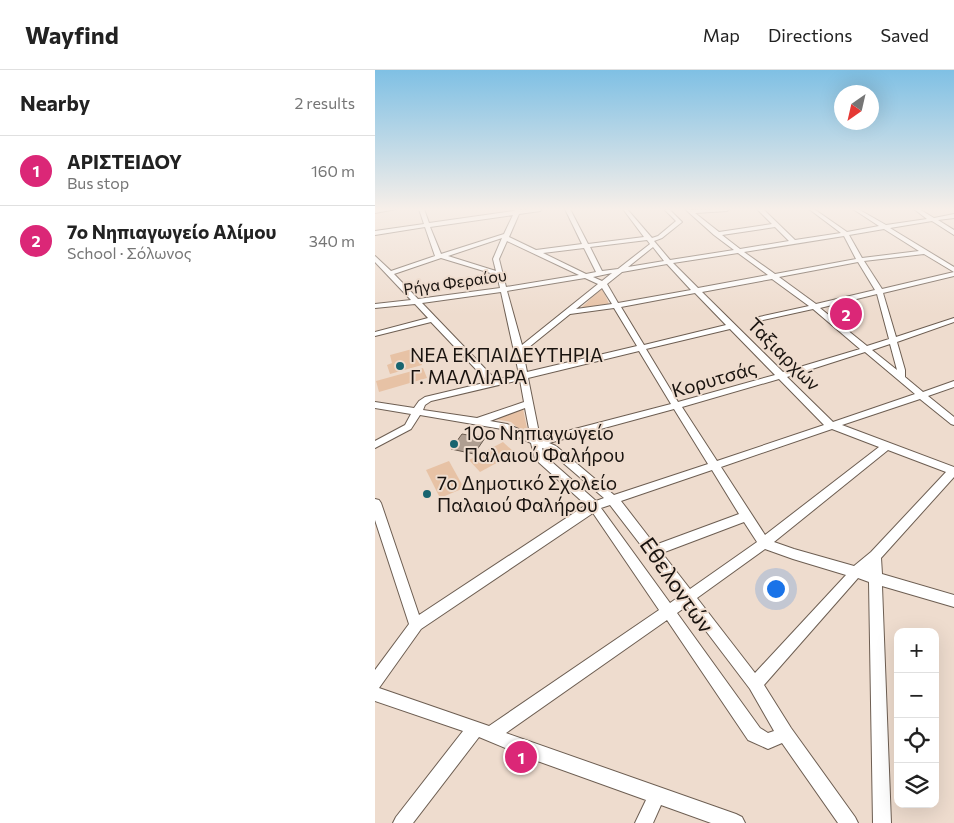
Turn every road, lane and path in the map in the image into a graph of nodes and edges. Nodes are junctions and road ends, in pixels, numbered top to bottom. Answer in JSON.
{"nodes":[{"id":1,"x":433,"y":244,"type":"edge"},
{"id":2,"x":483,"y":244,"type":"edge"},
{"id":3,"x":502,"y":244,"type":"edge"},
{"id":4,"x":520,"y":244,"type":"edge"},
{"id":5,"x":610,"y":244,"type":"edge"},
{"id":6,"x":647,"y":244,"type":"edge"},
{"id":7,"x":653,"y":244,"type":"edge"},
{"id":8,"x":730,"y":244,"type":"edge"},
{"id":9,"x":781,"y":244,"type":"edge"},
{"id":10,"x":851,"y":244,"type":"edge"},
{"id":11,"x":912,"y":244,"type":"edge"},
{"id":12,"x":586,"y":246,"type":"junction"},
{"id":13,"x":739,"y":251,"type":"junction"},
{"id":14,"x":536,"y":252,"type":"junction"},
{"id":15,"x":925,"y":252,"type":"junction"},
{"id":16,"x":441,"y":257,"type":"junction"},
{"id":17,"x":375,"y":258,"type":"edge"},
{"id":18,"x":860,"y":260,"type":"junction"},
{"id":19,"x":668,"y":262,"type":"junction"},
{"id":20,"x":379,"y":266,"type":"edge"},
{"id":21,"x":619,"y":270,"type":"junction"},
{"id":22,"x":954,"y":272,"type":"edge"},
{"id":23,"x":389,"y":273,"type":"junction"},
{"id":24,"x":600,"y":273,"type":"junction"},
{"id":25,"x":500,"y":274,"type":"junction"},
{"id":26,"x":585,"y":275,"type":"junction"},
{"id":27,"x":773,"y":276,"type":"junction"},
{"id":28,"x":603,"y":284,"type":"junction"},
{"id":29,"x":504,"y":289,"type":"junction"},
{"id":30,"x":697,"y":291,"type":"junction"},
{"id":31,"x":880,"y":291,"type":"junction"},
{"id":32,"x":416,"y":302,"type":"junction"},
{"id":33,"x":375,"y":306,"type":"edge"},
{"id":34,"x":615,"y":306,"type":"junction"},
{"id":35,"x":815,"y":307,"type":"junction"},
{"id":36,"x":569,"y":312,"type":"junction"},
{"id":37,"x":433,"y":319,"type":"junction"},
{"id":38,"x":762,"y":319,"type":"dead end"},
{"id":39,"x":954,"y":320,"type":"edge"},
{"id":40,"x":732,"y":326,"type":"junction"},
{"id":41,"x":375,"y":334,"type":"edge"},
{"id":42,"x":892,"y":342,"type":"junction"},
{"id":43,"x":641,"y":347,"type":"junction"},
{"id":44,"x":867,"y":349,"type":"junction"},
{"id":45,"x":519,"y":351,"type":"junction"},
{"id":46,"x":524,"y":375,"type":"junction"},
{"id":47,"x":901,"y":376,"type":"junction"},
{"id":48,"x":782,"y":377,"type":"junction"},
{"id":49,"x":493,"y":382,"type":"junction"},
{"id":50,"x":954,"y":384,"type":"edge"},
{"id":51,"x":923,"y":395,"type":"junction"},
{"id":52,"x":530,"y":403,"type":"junction"},
{"id":53,"x":375,"y":405,"type":"edge"},
{"id":54,"x":677,"y":407,"type":"junction"},
{"id":55,"x":415,"y":413,"type":"junction"},
{"id":56,"x":476,"y":422,"type":"junction"},
{"id":57,"x":954,"y":422,"type":"edge"},
{"id":58,"x":831,"y":425,"type":"junction"},
{"id":59,"x":537,"y":442,"type":"junction"},
{"id":60,"x":375,"y":445,"type":"edge"},
{"id":61,"x":886,"y":446,"type":"junction"},
{"id":62,"x":715,"y":464,"type":"junction"},
{"id":63,"x":954,"y":471,"type":"edge"},
{"id":64,"x":613,"y":500,"type":"junction"},
{"id":65,"x":375,"y":503,"type":"edge"},
{"id":66,"x":594,"y":506,"type":"junction"},
{"id":67,"x":747,"y":516,"type":"junction"},
{"id":68,"x":764,"y":543,"type":"junction"},
{"id":69,"x":652,"y":551,"type":"junction"},
{"id":70,"x":875,"y":556,"type":"junction"},
{"id":71,"x":856,"y":572,"type":"junction"},
{"id":72,"x":874,"y":577,"type":"junction"},
{"id":73,"x":688,"y":597,"type":"junction"},
{"id":74,"x":954,"y":601,"type":"edge"},
{"id":75,"x":669,"y":612,"type":"junction"},
{"id":76,"x":416,"y":625,"type":"junction"},
{"id":77,"x":375,"y":682,"type":"edge"},
{"id":78,"x":755,"y":684,"type":"junction"},
{"id":79,"x":375,"y":694,"type":"edge"},
{"id":80,"x":484,"y":731,"type":"junction"},
{"id":81,"x":785,"y":734,"type":"junction"},
{"id":82,"x":657,"y":794,"type":"junction"},
{"id":83,"x":402,"y":823,"type":"edge"},
{"id":84,"x":644,"y":823,"type":"edge"},
{"id":85,"x":735,"y":823,"type":"edge"},
{"id":86,"x":849,"y":823,"type":"edge"},
{"id":87,"x":882,"y":823,"type":"edge"}],
"edges":[{"from":1,"to":16,"type":"street"},
{"from":2,"to":16,"type":"street"},
{"from":3,"to":25,"type":"street","name":"Εθελοντών"},
{"from":4,"to":14,"type":"street"},
{"from":5,"to":12,"type":"street"},
{"from":6,"to":21,"type":"street"},
{"from":7,"to":19,"type":"street","name":"Ταξιαρχών"},
{"from":8,"to":13,"type":"street"},
{"from":9,"to":13,"type":"street","name":"Ρήγα Φεραίου"},
{"from":10,"to":18,"type":"street"},
{"from":11,"to":15,"type":"street"},
{"from":12,"to":14,"type":"street"},
{"from":12,"to":24,"type":"street"},
{"from":13,"to":19,"type":"street","name":"Ρήγα Φεραίου"},
{"from":13,"to":27,"type":"street"},
{"from":14,"to":26,"type":"street"},
{"from":15,"to":18,"type":"street"},
{"from":15,"to":22,"type":"street"},
{"from":16,"to":23,"type":"street"},
{"from":16,"to":25,"type":"street"},
{"from":17,"to":20,"type":"street"},
{"from":18,"to":27,"type":"street"},
{"from":18,"to":31,"type":"street"},
{"from":19,"to":21,"type":"street","name":"Ρήγα Φεραίου"},
{"from":19,"to":30,"type":"street","name":"Ταξιαρχών"},
{"from":20,"to":23,"type":"street"},
{"from":21,"to":24,"type":"street","name":"Ρήγα Φεραίου"},
{"from":21,"to":28,"type":"street"},
{"from":22,"to":31,"type":"street"},
{"from":23,"to":32,"type":"street"},
{"from":24,"to":26,"type":"street","name":"Ρήγα Φεραίου"},
{"from":25,"to":29,"type":"street","name":"Εθελοντών"},
{"from":26,"to":28,"type":"street"},
{"from":26,"to":29,"type":"street","name":"Ρήγα Φεραίου"},
{"from":27,"to":30,"type":"street"},
{"from":27,"to":35,"type":"street"},
{"from":28,"to":34,"type":"street"},
{"from":28,"to":36,"type":"street"},
{"from":29,"to":32,"type":"street","name":"Ρήγα Φεραίου"},
{"from":29,"to":45,"type":"street","name":"Εθελοντών"},
{"from":30,"to":34,"type":"street"},
{"from":30,"to":40,"type":"street","name":"Ταξιαρχών"},
{"from":31,"to":35,"type":"street"},
{"from":31,"to":42,"type":"street"},
{"from":32,"to":33,"type":"street","name":"Ρήγα Φεραίου"},
{"from":32,"to":37,"type":"street"},
{"from":34,"to":36,"type":"street"},
{"from":34,"to":43,"type":"street"},
{"from":35,"to":38,"type":"street"},
{"from":35,"to":44,"type":"street"},
{"from":36,"to":45,"type":"street"},
{"from":37,"to":41,"type":"street"},
{"from":37,"to":49,"type":"street"},
{"from":39,"to":42,"type":"street","name":"Κορυτσάς"},
{"from":40,"to":43,"type":"street"},
{"from":40,"to":48,"type":"street","name":"Ταξιαρχών"},
{"from":42,"to":44,"type":"street","name":"Κορυτσάς"},
{"from":42,"to":47,"type":"street"},
{"from":43,"to":46,"type":"street"},
{"from":43,"to":54,"type":"street"},
{"from":44,"to":47,"type":"street"},
{"from":44,"to":48,"type":"street","name":"Κορυτσάς"},
{"from":45,"to":46,"type":"street","name":"Εθελοντών"},
{"from":46,"to":49,"type":"street"},
{"from":46,"to":52,"type":"street","name":"Εθελοντών"},
{"from":47,"to":51,"type":"street"},
{"from":48,"to":54,"type":"street","name":"Κορυτσάς"},
{"from":48,"to":58,"type":"street","name":"Ταξιαρχών"},
{"from":49,"to":55,"type":"street"},
{"from":50,"to":51,"type":"street"},
{"from":51,"to":57,"type":"street"},
{"from":51,"to":58,"type":"street"},
{"from":52,"to":56,"type":"street","name":"Εθελοντών"},
{"from":52,"to":59,"type":"street","name":"Εθελοντών"},
{"from":53,"to":55,"type":"street","name":"Εθελοντών"},
{"from":54,"to":59,"type":"street","name":"Κορυτσάς"},
{"from":54,"to":62,"type":"street"},
{"from":55,"to":56,"type":"street","name":"Εθελοντών"},
{"from":55,"to":60,"type":"street"},
{"from":56,"to":59,"type":"street","name":"Εθελοντών"},
{"from":58,"to":61,"type":"street","name":"Ταξιαρχών"},
{"from":58,"to":62,"type":"street"},
{"from":59,"to":64,"type":"street","name":"Εθελοντών"},
{"from":59,"to":66,"type":"street","name":"Εθελοντών"},
{"from":61,"to":63,"type":"street","name":"Ταξιαρχών"},
{"from":61,"to":68,"type":"street"},
{"from":62,"to":64,"type":"street"},
{"from":62,"to":67,"type":"street"},
{"from":63,"to":70,"type":"street"},
{"from":64,"to":66,"type":"street"},
{"from":64,"to":69,"type":"street","name":"Εθελοντών"},
{"from":65,"to":76,"type":"street"},
{"from":66,"to":75,"type":"street","name":"Εθελοντών"},
{"from":66,"to":76,"type":"street"},
{"from":67,"to":68,"type":"street"},
{"from":67,"to":69,"type":"street"},
{"from":68,"to":71,"type":"street"},
{"from":68,"to":73,"type":"street"},
{"from":69,"to":73,"type":"street","name":"Εθελοντών"},
{"from":70,"to":71,"type":"street"},
{"from":70,"to":72,"type":"street"},
{"from":71,"to":72,"type":"street"},
{"from":71,"to":78,"type":"street"},
{"from":72,"to":74,"type":"street"},
{"from":72,"to":87,"type":"street"},
{"from":73,"to":75,"type":"street"},
{"from":73,"to":78,"type":"street","name":"Εθελοντών"},
{"from":75,"to":80,"type":"street"},
{"from":75,"to":81,"type":"street","name":"Εθελοντών"},
{"from":76,"to":77,"type":"street"},
{"from":78,"to":81,"type":"street","name":"Εθελοντών"},
{"from":79,"to":80,"type":"street"},
{"from":80,"to":82,"type":"street"},
{"from":80,"to":83,"type":"street"},
{"from":81,"to":86,"type":"street","name":"Εθελοντών"},
{"from":82,"to":84,"type":"street"},
{"from":82,"to":85,"type":"street"}]}
